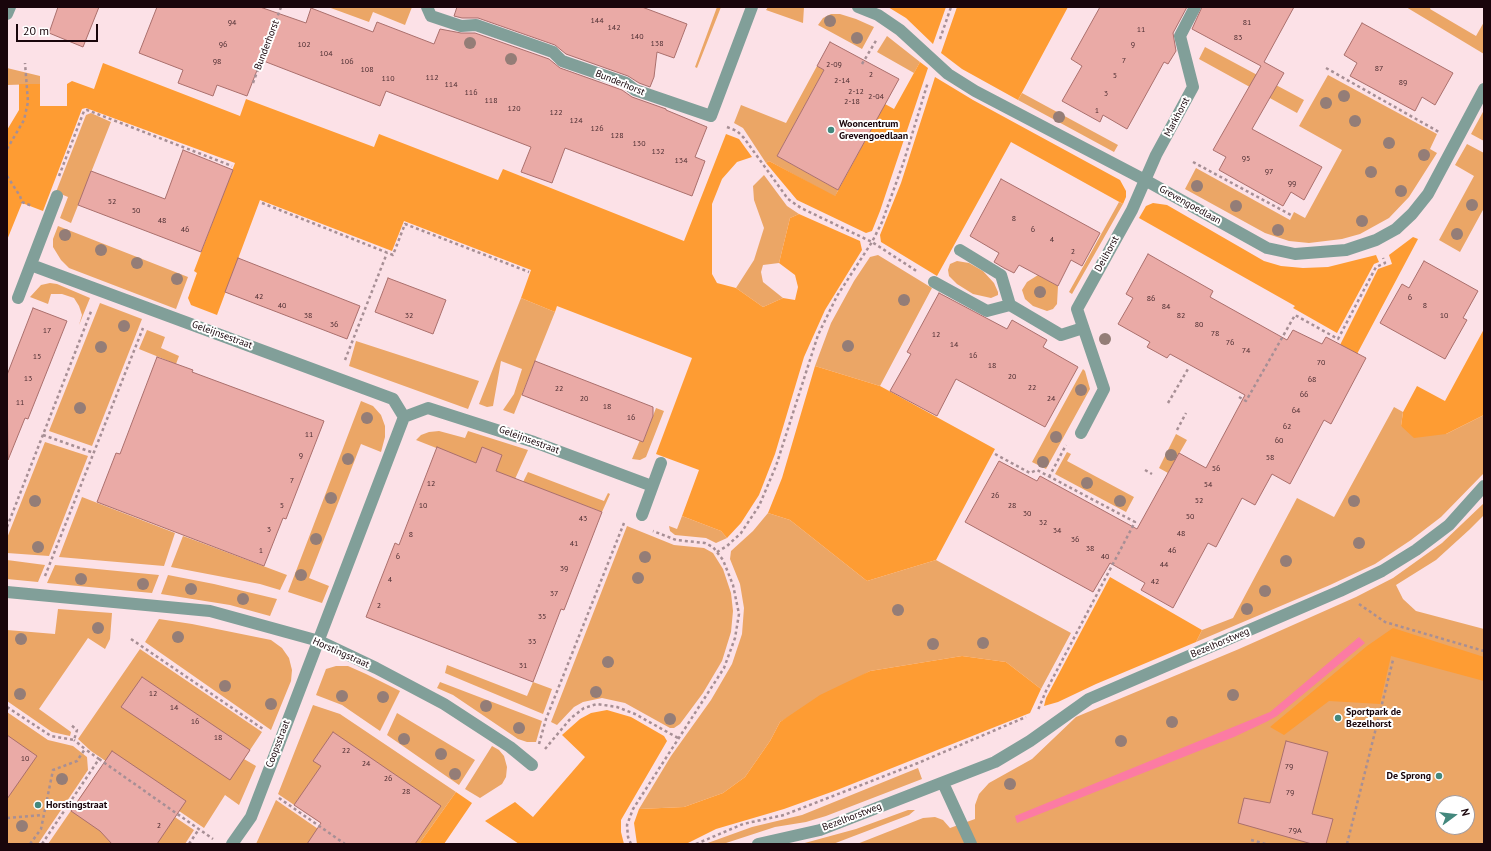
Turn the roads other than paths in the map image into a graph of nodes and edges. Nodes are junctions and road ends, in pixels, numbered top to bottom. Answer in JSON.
{"nodes":[{"id":1,"x":10,"y":7,"type":"edge"},
{"id":2,"x":427,"y":7,"type":"edge"},
{"id":3,"x":752,"y":7,"type":"edge"},
{"id":4,"x":858,"y":7,"type":"edge"},
{"id":5,"x":1195,"y":7,"type":"edge"},
{"id":6,"x":7,"y":14,"type":"edge"},
{"id":7,"x":1484,"y":89,"type":"edge"},
{"id":8,"x":1145,"y":180,"type":"junction"},
{"id":9,"x":54,"y":205,"type":"road end"},
{"id":10,"x":960,"y":250,"type":"dead end"},
{"id":11,"x":31,"y":265,"type":"junction"},
{"id":12,"x":934,"y":282,"type":"road end"},
{"id":13,"x":18,"y":298,"type":"dead end"},
{"id":14,"x":1010,"y":305,"type":"junction"},
{"id":15,"x":1083,"y":328,"type":"junction"},
{"id":16,"x":404,"y":417,"type":"junction"},
{"id":17,"x":1081,"y":433,"type":"road end"},
{"id":18,"x":661,"y":463,"type":"dead end"},
{"id":19,"x":652,"y":486,"type":"junction"},
{"id":20,"x":1484,"y":486,"type":"edge"},
{"id":21,"x":640,"y":520,"type":"road end"},
{"id":22,"x":7,"y":592,"type":"edge"},
{"id":23,"x":319,"y":641,"type":"junction"},
{"id":24,"x":532,"y":765,"type":"road end"},
{"id":25,"x":943,"y":783,"type":"junction"},
{"id":26,"x":232,"y":844,"type":"edge"},
{"id":27,"x":758,"y":844,"type":"edge"},
{"id":28,"x":971,"y":844,"type":"edge"}],
"edges":[{"from":1,"to":6,"type":"street"},
{"from":2,"to":3,"type":"street","name":"Bunderhorst"},
{"from":4,"to":8,"type":"street","name":"Grevengoedlaan"},
{"from":5,"to":8,"type":"street","name":"Markhorst"},
{"from":7,"to":8,"type":"street","name":"Grevengoedlaan"},
{"from":8,"to":15,"type":"street","name":"Deilhorst"},
{"from":9,"to":11,"type":"street"},
{"from":10,"to":14,"type":"street"},
{"from":11,"to":13,"type":"street"},
{"from":11,"to":16,"type":"street","name":"Geleijnsestraat"},
{"from":12,"to":14,"type":"street"},
{"from":14,"to":15,"type":"street"},
{"from":15,"to":17,"type":"street","name":"Deilhorst"},
{"from":16,"to":19,"type":"street","name":"Geleijnsestraat"},
{"from":16,"to":23,"type":"street"},
{"from":18,"to":19,"type":"street"},
{"from":19,"to":21,"type":"street"},
{"from":20,"to":25,"type":"street","name":"Bezelhorstweg"},
{"from":22,"to":23,"type":"street","name":"Horstingstraat"},
{"from":23,"to":24,"type":"street","name":"Horstingstraat"},
{"from":23,"to":26,"type":"street","name":"Coopsstraat"},
{"from":25,"to":27,"type":"street","name":"Bezelhorstweg"},
{"from":25,"to":28,"type":"street"}]}
